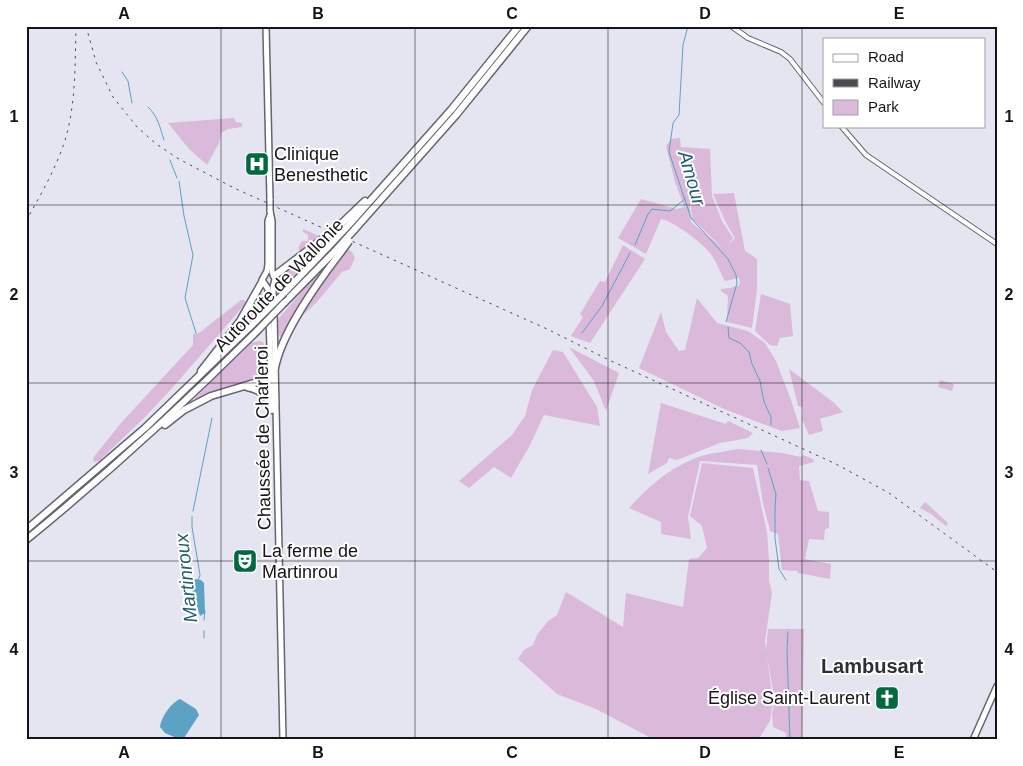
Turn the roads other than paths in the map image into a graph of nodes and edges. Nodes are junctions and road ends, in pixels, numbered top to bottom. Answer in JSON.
{"nodes":[{"id":1,"x":266,"y":26,"type":"edge"},
{"id":2,"x":518,"y":26,"type":"edge"},
{"id":3,"x":528,"y":26,"type":"edge"},
{"id":4,"x":731,"y":26,"type":"edge"},
{"id":5,"x":823,"y":102,"type":"edge"},
{"id":6,"x":843,"y":128,"type":"edge"},
{"id":7,"x":344,"y":225,"type":"junction"},
{"id":8,"x":270,"y":233,"type":"junction"},
{"id":9,"x":272,"y":244,"type":"junction"},
{"id":10,"x":997,"y":244,"type":"edge"},
{"id":11,"x":339,"y":251,"type":"junction"},
{"id":12,"x":277,"y":266,"type":"joint"},
{"id":13,"x":286,"y":268,"type":"junction"},
{"id":14,"x":265,"y":274,"type":"junction"},
{"id":15,"x":274,"y":276,"type":"junction"},
{"id":16,"x":264,"y":284,"type":"junction"},
{"id":17,"x":273,"y":285,"type":"junction"},
{"id":18,"x":272,"y":343,"type":"junction"},
{"id":19,"x":284,"y":344,"type":"junction"},
{"id":20,"x":275,"y":370,"type":"junction"},
{"id":21,"x":199,"y":378,"type":"junction"},
{"id":22,"x":271,"y":378,"type":"junction"},
{"id":23,"x":244,"y":386,"type":"junction"},
{"id":24,"x":272,"y":410,"type":"junction"},
{"id":25,"x":151,"y":432,"type":"junction"},
{"id":26,"x":26,"y":530,"type":"edge"},
{"id":27,"x":26,"y":540,"type":"edge"},
{"id":28,"x":997,"y":686,"type":"edge"},
{"id":29,"x":282,"y":740,"type":"edge"},
{"id":30,"x":973,"y":740,"type":"edge"}],
"edges":[{"from":1,"to":8,"type":"main road","bridge":true},
{"from":2,"to":7,"type":"highway","name":"Autoroute de Wallonie"},
{"from":3,"to":11,"type":"highway","name":"Autoroute de Wallonie","bridge":true},
{"from":4,"to":5,"type":"street"},
{"from":6,"to":10,"type":"street"},
{"from":7,"to":13,"type":"highway","bridge":true},
{"from":7,"to":21,"type":"highway","name":"Autoroute de Wallonie","bridge":true},
{"from":8,"to":9,"type":"main road"},
{"from":8,"to":14,"type":"main road"},
{"from":9,"to":12,"type":"main road"},
{"from":9,"to":15,"type":"main road"},
{"from":11,"to":19,"type":"highway"},
{"from":11,"to":25,"type":"highway","name":"Autoroute de Wallonie","bridge":true},
{"from":12,"to":13,"type":"highway"},
{"from":13,"to":15,"type":"highway"},
{"from":14,"to":15,"type":"main road"},
{"from":14,"to":16,"type":"main road"},
{"from":15,"to":17,"type":"main road"},
{"from":16,"to":17,"type":"main road"},
{"from":16,"to":18,"type":"main road","name":"Chaussée de Charleroi"},
{"from":16,"to":21,"type":"highway"},
{"from":17,"to":18,"type":"main road","name":"Chaussée de Charleroi"},
{"from":18,"to":19,"type":"highway"},
{"from":18,"to":20,"type":"main road","name":"Chaussée de Charleroi"},
{"from":18,"to":22,"type":"main road","name":"Chaussée de Charleroi"},
{"from":19,"to":20,"type":"highway"},
{"from":20,"to":22,"type":"main road"},
{"from":20,"to":29,"type":"main road","name":"Chaussée de Charleroi"},
{"from":21,"to":26,"type":"highway","name":"Autoroute de Wallonie"},
{"from":22,"to":23,"type":"highway"},
{"from":22,"to":24,"type":"main road","name":"Chaussée de Charleroi"},
{"from":23,"to":24,"type":"highway"},
{"from":23,"to":25,"type":"highway"},
{"from":24,"to":29,"type":"main road","name":"Chaussée de Charleroi"},
{"from":25,"to":27,"type":"highway","name":"Autoroute de Wallonie"},
{"from":28,"to":30,"type":"main road"}]}
